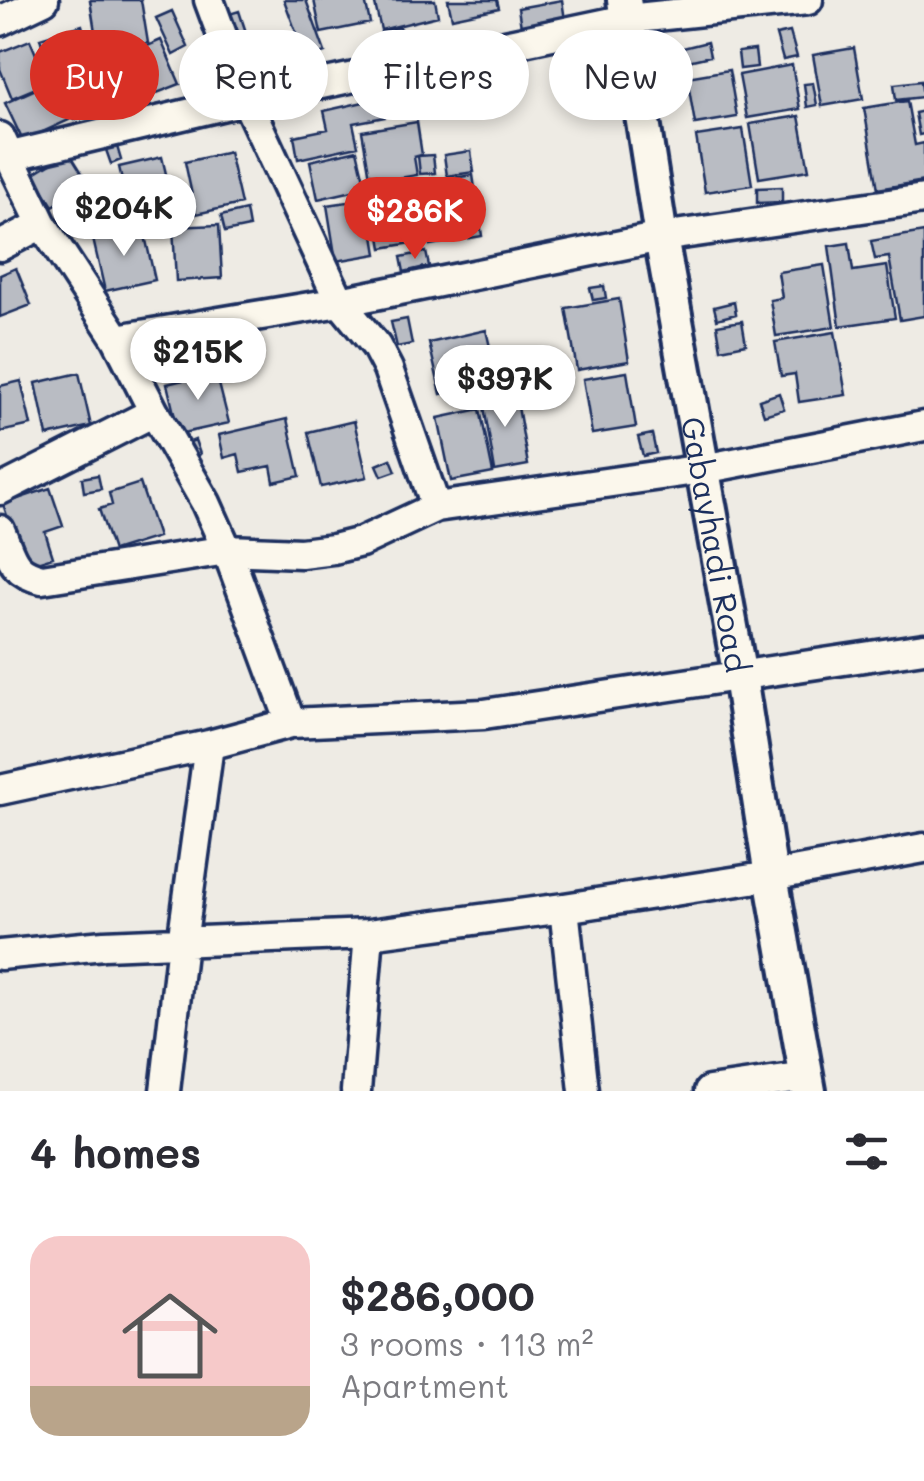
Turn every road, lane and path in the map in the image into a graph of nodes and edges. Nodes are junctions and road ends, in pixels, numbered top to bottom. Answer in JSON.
{"nodes":[{"id":1,"x":44,"y":0,"type":"edge"},
{"id":2,"x":209,"y":0,"type":"edge"},
{"id":3,"x":808,"y":0,"type":"edge"},
{"id":4,"x":626,"y":10,"type":"edge"},
{"id":5,"x":0,"y":22,"type":"edge"},
{"id":6,"x":220,"y":30,"type":"edge"},
{"id":7,"x":328,"y":81,"type":"edge"},
{"id":8,"x":179,"y":113,"type":"edge"},
{"id":9,"x":255,"y":120,"type":"edge"},
{"id":10,"x":5,"y":146,"type":"edge"},
{"id":11,"x":924,"y":199,"type":"edge"},
{"id":12,"x":42,"y":224,"type":"junction"},
{"id":13,"x":662,"y":237,"type":"junction"},
{"id":14,"x":0,"y":246,"type":"edge"},
{"id":15,"x":340,"y":302,"type":"junction"},
{"id":16,"x":116,"y":339,"type":"junction"},
{"id":17,"x":154,"y":412,"type":"junction"},
{"id":18,"x":924,"y":426,"type":"edge"},
{"id":19,"x":704,"y":469,"type":"junction"},
{"id":20,"x":0,"y":490,"type":"edge"},
{"id":21,"x":436,"y":507,"type":"junction"},
{"id":22,"x":0,"y":530,"type":"edge"},
{"id":23,"x":227,"y":550,"type":"junction"},
{"id":24,"x":924,"y":648,"type":"edge"},
{"id":25,"x":740,"y":677,"type":"junction"},
{"id":26,"x":291,"y":724,"type":"junction"},
{"id":27,"x":209,"y":746,"type":"junction"},
{"id":28,"x":0,"y":790,"type":"edge"},
{"id":29,"x":924,"y":848,"type":"edge"},
{"id":30,"x":771,"y":876,"type":"junction"},
{"id":31,"x":564,"y":908,"type":"junction"},
{"id":32,"x":369,"y":934,"type":"junction"},
{"id":33,"x":182,"y":943,"type":"junction"},
{"id":34,"x":0,"y":955,"type":"edge"},
{"id":35,"x":808,"y":1084,"type":"edge"},
{"id":36,"x":165,"y":1091,"type":"edge"},
{"id":37,"x":356,"y":1091,"type":"edge"},
{"id":38,"x":584,"y":1091,"type":"edge"},
{"id":39,"x":709,"y":1091,"type":"edge"}],
"edges":[{"from":1,"to":5,"type":"street"},
{"from":2,"to":6,"type":"street"},
{"from":3,"to":4,"type":"street"},
{"from":4,"to":7,"type":"street"},
{"from":4,"to":13,"type":"street","name":"Gabayhadi Road"},
{"from":8,"to":10,"type":"street"},
{"from":9,"to":15,"type":"street"},
{"from":10,"to":12,"type":"street"},
{"from":11,"to":13,"type":"street"},
{"from":12,"to":14,"type":"street"},
{"from":12,"to":16,"type":"street"},
{"from":13,"to":15,"type":"street"},
{"from":13,"to":19,"type":"street","name":"Gabayhadi Road"},
{"from":15,"to":16,"type":"street"},
{"from":15,"to":21,"type":"street"},
{"from":16,"to":17,"type":"street"},
{"from":17,"to":20,"type":"street"},
{"from":17,"to":23,"type":"street"},
{"from":18,"to":19,"type":"street"},
{"from":19,"to":21,"type":"street"},
{"from":19,"to":25,"type":"street","name":"Gabayhadi Road"},
{"from":21,"to":23,"type":"street"},
{"from":22,"to":23,"type":"street"},
{"from":23,"to":26,"type":"street"},
{"from":24,"to":25,"type":"street"},
{"from":25,"to":26,"type":"street"},
{"from":25,"to":30,"type":"street","name":"Gabayhadi Road"},
{"from":26,"to":27,"type":"street"},
{"from":27,"to":28,"type":"street"},
{"from":27,"to":33,"type":"street"},
{"from":29,"to":30,"type":"street"},
{"from":30,"to":31,"type":"street"},
{"from":30,"to":35,"type":"street","name":"Gabayhadi Road"},
{"from":31,"to":32,"type":"street"},
{"from":31,"to":38,"type":"street"},
{"from":32,"to":33,"type":"street"},
{"from":32,"to":37,"type":"street"},
{"from":33,"to":34,"type":"street"},
{"from":33,"to":36,"type":"street"},
{"from":35,"to":39,"type":"street"}]}
